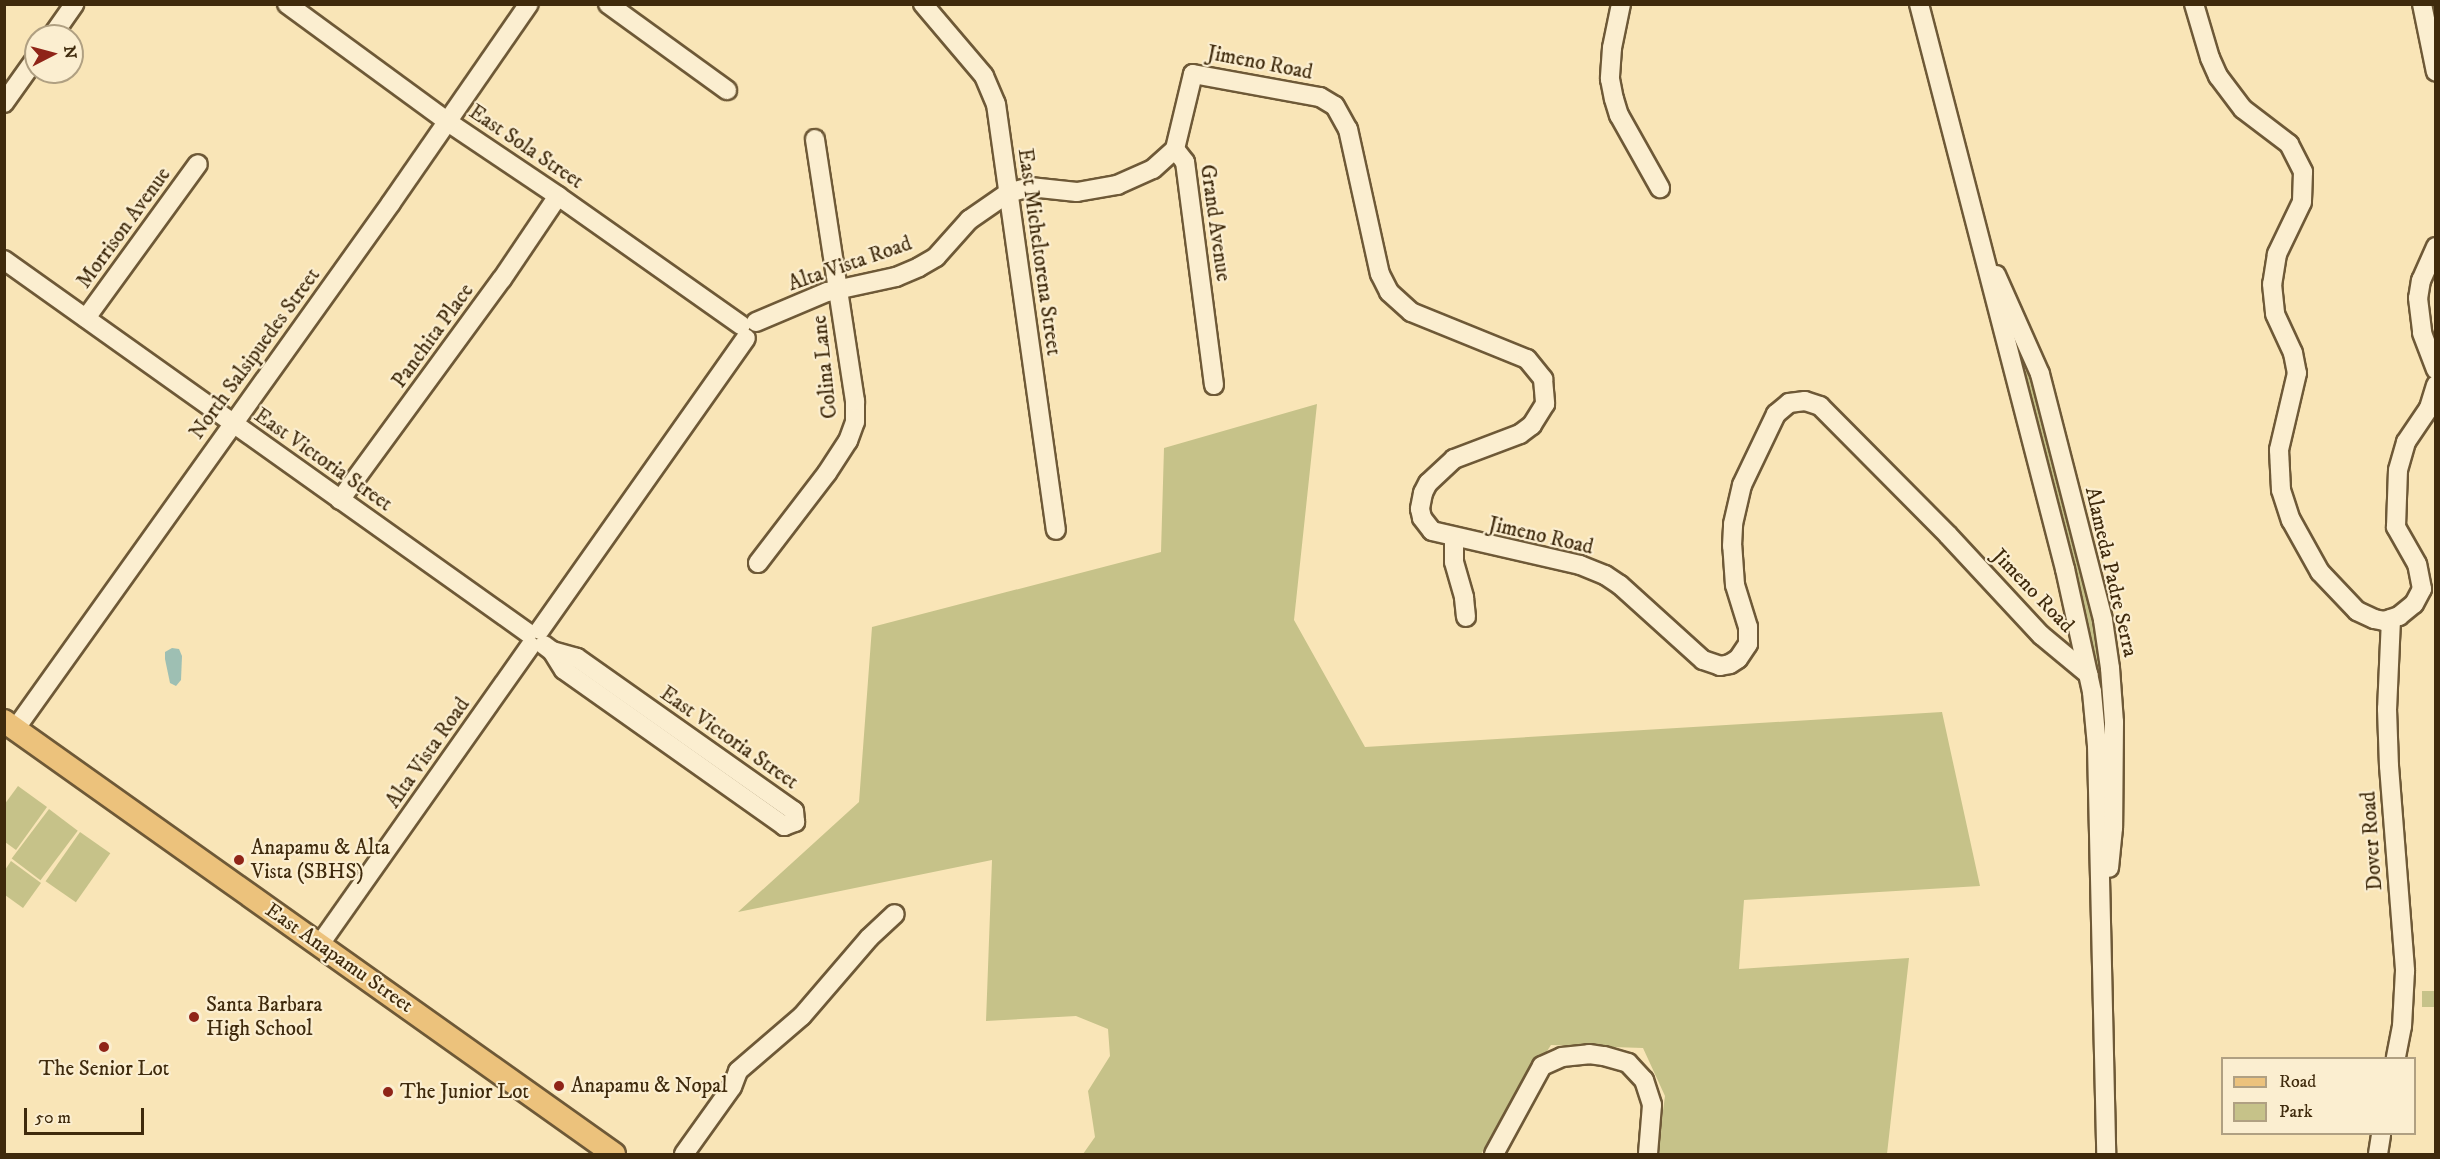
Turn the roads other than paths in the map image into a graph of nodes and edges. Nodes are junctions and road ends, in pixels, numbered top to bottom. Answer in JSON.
{"nodes":[{"id":1,"x":74,"y":4,"type":"edge"},
{"id":2,"x":287,"y":4,"type":"edge"},
{"id":3,"x":529,"y":4,"type":"edge"},
{"id":4,"x":608,"y":4,"type":"edge"},
{"id":5,"x":923,"y":4,"type":"edge"},
{"id":6,"x":1621,"y":4,"type":"edge"},
{"id":7,"x":1919,"y":4,"type":"edge"},
{"id":8,"x":2194,"y":4,"type":"edge"},
{"id":9,"x":2422,"y":4,"type":"edge"},
{"id":10,"x":60,"y":24,"type":"edge"},
{"id":11,"x":2436,"y":72,"type":"edge"},
{"id":12,"x":1193,"y":74,"type":"joint"},
{"id":13,"x":24,"y":75,"type":"edge"},
{"id":14,"x":727,"y":90,"type":"dead end"},
{"id":15,"x":4,"y":103,"type":"edge"},
{"id":16,"x":448,"y":122,"type":"junction"},
{"id":17,"x":816,"y":139,"type":"dead end"},
{"id":18,"x":1175,"y":149,"type":"junction"},
{"id":19,"x":198,"y":164,"type":"dead end"},
{"id":20,"x":1660,"y":188,"type":"dead end"},
{"id":21,"x":1008,"y":193,"type":"junction"},
{"id":22,"x":558,"y":196,"type":"junction"},
{"id":23,"x":1982,"y":246,"type":"junction"},
{"id":24,"x":2436,"y":247,"type":"edge"},
{"id":25,"x":4,"y":260,"type":"edge"},
{"id":26,"x":839,"y":288,"type":"junction"},
{"id":27,"x":86,"y":318,"type":"junction"},
{"id":28,"x":747,"y":328,"type":"junction"},
{"id":29,"x":2436,"y":369,"type":"edge"},
{"id":30,"x":1214,"y":385,"type":"dead end"},
{"id":31,"x":2436,"y":385,"type":"edge"},
{"id":32,"x":232,"y":424,"type":"junction"},
{"id":33,"x":340,"y":500,"type":"junction"},
{"id":34,"x":1056,"y":530,"type":"dead end"},
{"id":35,"x":1454,"y":538,"type":"junction"},
{"id":36,"x":758,"y":563,"type":"dead end"},
{"id":37,"x":1466,"y":617,"type":"dead end"},
{"id":38,"x":2391,"y":619,"type":"junction"},
{"id":39,"x":539,"y":641,"type":"junction"},
{"id":40,"x":2089,"y":675,"type":"junction"},
{"id":41,"x":10,"y":725,"type":"edge"},
{"id":42,"x":895,"y":914,"type":"dead end"},
{"id":43,"x":2102,"y":923,"type":"junction"},
{"id":44,"x":320,"y":944,"type":"junction"},
{"id":45,"x":2396,"y":1057,"type":"edge"},
{"id":46,"x":2381,"y":1135,"type":"edge"},
{"id":47,"x":614,"y":1155,"type":"edge"},
{"id":48,"x":684,"y":1155,"type":"edge"},
{"id":49,"x":1494,"y":1155,"type":"edge"},
{"id":50,"x":1648,"y":1155,"type":"edge"},
{"id":51,"x":2106,"y":1155,"type":"edge"},
{"id":52,"x":2378,"y":1155,"type":"edge"}],
"edges":[{"from":1,"to":10,"type":"street"},
{"from":2,"to":16,"type":"street","name":"East Sola Street"},
{"from":3,"to":16,"type":"street","name":"North Salsipuedes Street"},
{"from":4,"to":14,"type":"street"},
{"from":5,"to":21,"type":"street","name":"East Micheltorena Street"},
{"from":6,"to":20,"type":"street"},
{"from":7,"to":23,"type":"street","name":"Alameda Padre Serra"},
{"from":8,"to":38,"type":"street"},
{"from":9,"to":11,"type":"street"},
{"from":12,"to":18,"type":"street","name":"Grand Avenue"},
{"from":12,"to":35,"type":"street","name":"Jimeno Road"},
{"from":13,"to":15,"type":"street"},
{"from":16,"to":22,"type":"street","name":"East Sola Street"},
{"from":16,"to":32,"type":"street","name":"North Salsipuedes Street"},
{"from":17,"to":26,"type":"street","name":"Colina Lane"},
{"from":18,"to":21,"type":"street","name":"Alta Vista Road"},
{"from":18,"to":30,"type":"street","name":"Grand Avenue"},
{"from":19,"to":27,"type":"street","name":"Morrison Avenue"},
{"from":21,"to":26,"type":"street","name":"Alta Vista Road"},
{"from":21,"to":34,"type":"street","name":"East Micheltorena Street"},
{"from":22,"to":28,"type":"street","name":"East Sola Street"},
{"from":22,"to":33,"type":"street","name":"Panchita Place"},
{"from":23,"to":40,"type":"street","name":"Alameda Padre Serra"},
{"from":23,"to":43,"type":"street","name":"Alameda Padre Serra"},
{"from":24,"to":29,"type":"street"},
{"from":25,"to":27,"type":"street","name":"East Victoria Street"},
{"from":26,"to":28,"type":"street","name":"Alta Vista Road"},
{"from":26,"to":36,"type":"street","name":"Colina Lane"},
{"from":27,"to":32,"type":"street","name":"East Victoria Street"},
{"from":28,"to":39,"type":"street","name":"Alta Vista Road"},
{"from":31,"to":38,"type":"street"},
{"from":32,"to":33,"type":"street","name":"East Victoria Street"},
{"from":32,"to":41,"type":"street","name":"North Salsipuedes Street"},
{"from":33,"to":39,"type":"street","name":"East Victoria Street"},
{"from":35,"to":37,"type":"street"},
{"from":35,"to":40,"type":"street","name":"Jimeno Road"},
{"from":38,"to":45,"type":"street","name":"Dover Road"},
{"from":39,"to":39,"type":"street","name":"East Victoria Street"},
{"from":39,"to":44,"type":"street","name":"Alta Vista Road"},
{"from":40,"to":43,"type":"street","name":"Alameda Padre Serra"},
{"from":41,"to":44,"type":"main road","name":"East Anapamu Street"},
{"from":42,"to":48,"type":"street"},
{"from":43,"to":51,"type":"street","name":"Alameda Padre Serra"},
{"from":44,"to":47,"type":"main road","name":"East Anapamu Street"},
{"from":46,"to":52,"type":"street"},
{"from":49,"to":50,"type":"street"}]}
